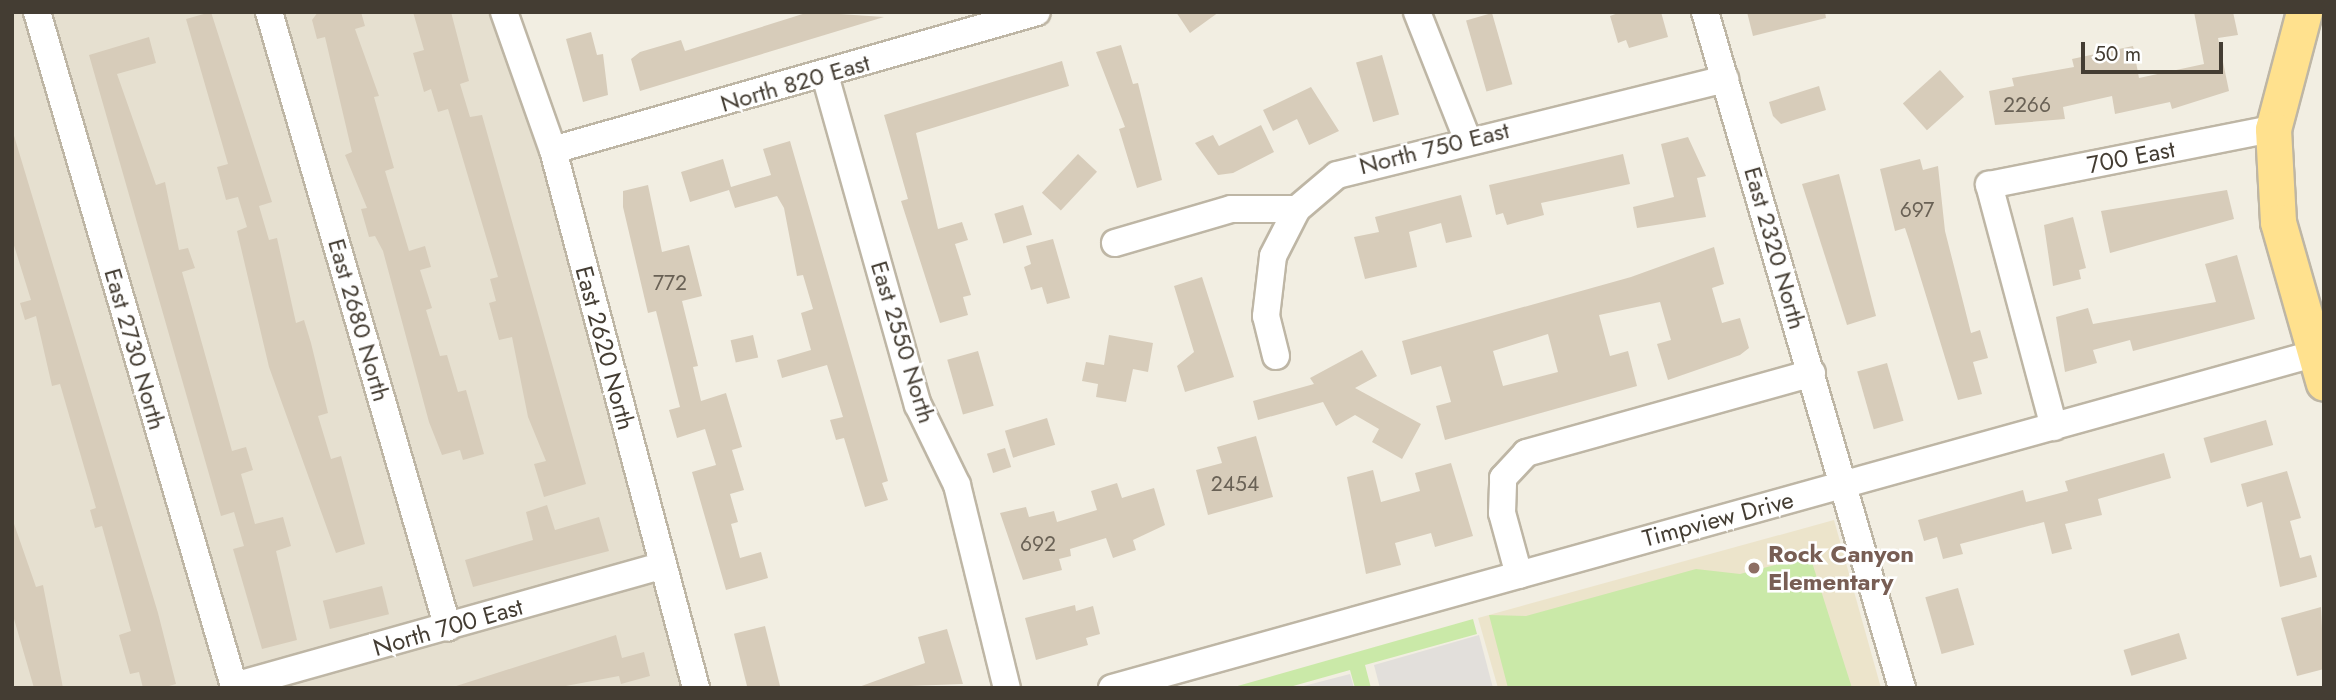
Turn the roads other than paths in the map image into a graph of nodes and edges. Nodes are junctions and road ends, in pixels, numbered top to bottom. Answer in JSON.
{"nodes":[{"id":1,"x":37,"y":12,"type":"edge"},
{"id":2,"x":269,"y":12,"type":"edge"},
{"id":3,"x":504,"y":12,"type":"edge"},
{"id":4,"x":1037,"y":12,"type":"edge"},
{"id":5,"x":1416,"y":12,"type":"edge"},
{"id":6,"x":1706,"y":12,"type":"edge"},
{"id":7,"x":2304,"y":12,"type":"edge"},
{"id":8,"x":825,"y":75,"type":"junction"},
{"id":9,"x":1725,"y":79,"type":"junction"},
{"id":10,"x":2273,"y":129,"type":"junction"},
{"id":11,"x":1467,"y":138,"type":"junction"},
{"id":12,"x":553,"y":150,"type":"junction"},
{"id":13,"x":1297,"y":209,"type":"junction"},
{"id":14,"x":1115,"y":243,"type":"dead end"},
{"id":15,"x":1276,"y":356,"type":"dead end"},
{"id":16,"x":2321,"y":362,"type":"edge"},
{"id":17,"x":1812,"y":373,"type":"junction"},
{"id":18,"x":2054,"y":427,"type":"junction"},
{"id":19,"x":1844,"y":484,"type":"junction"},
{"id":20,"x":662,"y":566,"type":"junction"},
{"id":21,"x":1519,"y":575,"type":"junction"},
{"id":22,"x":448,"y":628,"type":"junction"},
{"id":23,"x":1140,"y":684,"type":"edge"},
{"id":24,"x":234,"y":686,"type":"joint"},
{"id":25,"x":696,"y":688,"type":"edge"},
{"id":26,"x":1007,"y":688,"type":"edge"},
{"id":27,"x":1112,"y":688,"type":"edge"},
{"id":28,"x":1902,"y":688,"type":"edge"}],
"edges":[{"from":1,"to":24,"type":"street","name":"East 2730 North"},
{"from":2,"to":22,"type":"street","name":"East 2680 North"},
{"from":3,"to":12,"type":"street","name":"East 2620 North"},
{"from":4,"to":8,"type":"street","name":"North 820 East"},
{"from":5,"to":11,"type":"street"},
{"from":6,"to":9,"type":"street","name":"East 2320 North"},
{"from":7,"to":10,"type":"main road"},
{"from":8,"to":12,"type":"street","name":"North 820 East"},
{"from":8,"to":26,"type":"street","name":"East 2550 North"},
{"from":9,"to":11,"type":"street","name":"North 750 East"},
{"from":9,"to":17,"type":"street","name":"East 2320 North"},
{"from":10,"to":16,"type":"main road"},
{"from":10,"to":18,"type":"street","name":"700 East"},
{"from":11,"to":13,"type":"street","name":"North 750 East"},
{"from":12,"to":20,"type":"street","name":"East 2620 North"},
{"from":13,"to":14,"type":"street"},
{"from":13,"to":15,"type":"street"},
{"from":16,"to":18,"type":"street","name":"Timpview Drive"},
{"from":17,"to":19,"type":"street","name":"East 2320 North"},
{"from":17,"to":21,"type":"street"},
{"from":18,"to":19,"type":"street","name":"Timpview Drive"},
{"from":19,"to":21,"type":"street","name":"Timpview Drive"},
{"from":19,"to":28,"type":"street","name":"East 2320 North"},
{"from":20,"to":22,"type":"street","name":"North 700 East"},
{"from":20,"to":25,"type":"street","name":"East 2620 North"},
{"from":21,"to":23,"type":"street","name":"Timpview Drive"},
{"from":22,"to":24,"type":"street","name":"North 700 East"},
{"from":23,"to":27,"type":"street","name":"Timpview Drive"}]}
